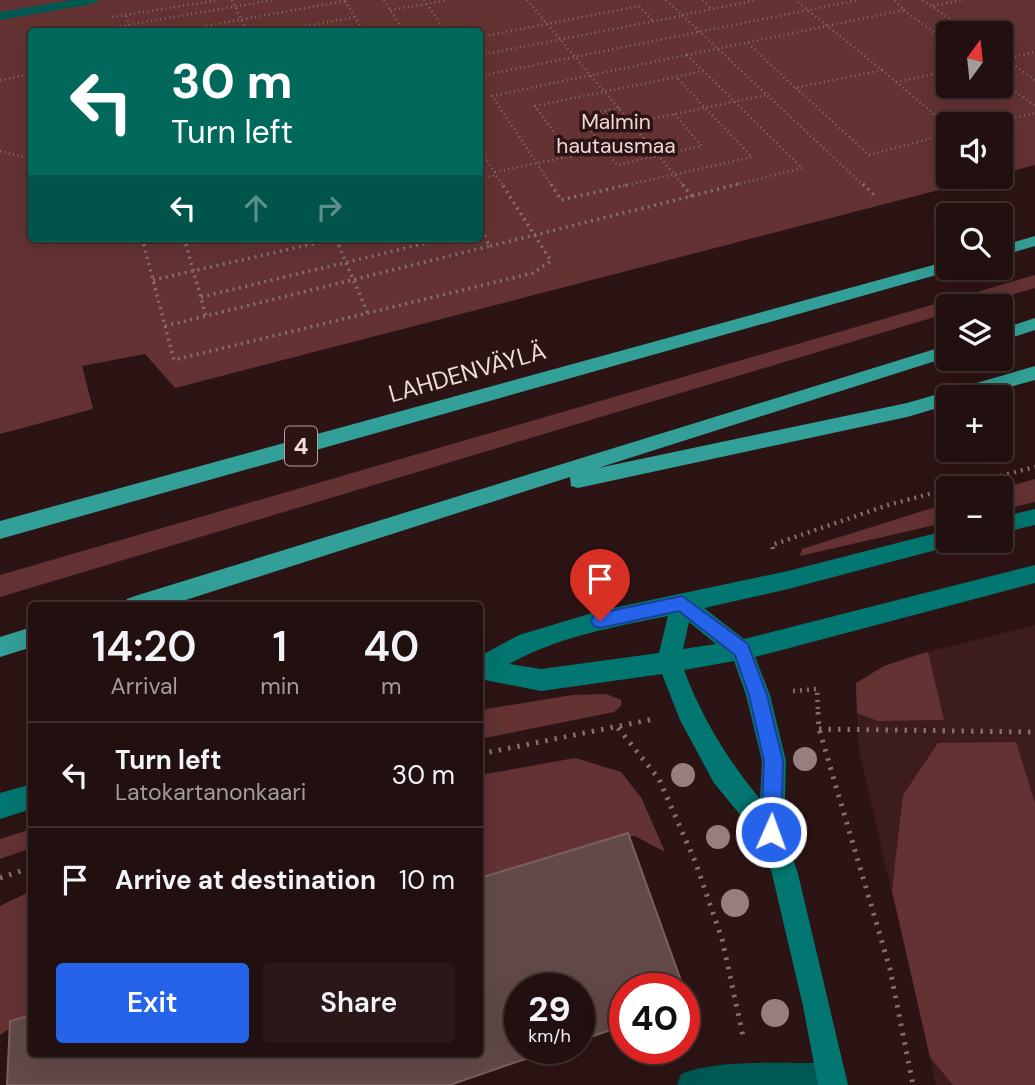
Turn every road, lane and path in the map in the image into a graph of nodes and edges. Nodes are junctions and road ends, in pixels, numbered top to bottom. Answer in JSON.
{"nodes":[{"id":1,"x":93,"y":0,"type":"edge"},
{"id":2,"x":219,"y":0,"type":"edge"},
{"id":3,"x":232,"y":0,"type":"edge"},
{"id":4,"x":274,"y":0,"type":"edge"},
{"id":5,"x":345,"y":0,"type":"edge"},
{"id":6,"x":384,"y":0,"type":"edge"},
{"id":7,"x":424,"y":0,"type":"edge"},
{"id":8,"x":448,"y":0,"type":"edge"},
{"id":9,"x":527,"y":0,"type":"edge"},
{"id":10,"x":632,"y":0,"type":"edge"},
{"id":11,"x":666,"y":0,"type":"edge"},
{"id":12,"x":703,"y":0,"type":"edge"},
{"id":13,"x":757,"y":0,"type":"edge"},
{"id":14,"x":795,"y":0,"type":"edge"},
{"id":15,"x":858,"y":0,"type":"edge"},
{"id":16,"x":894,"y":0,"type":"edge"},
{"id":17,"x":923,"y":0,"type":"edge"},
{"id":18,"x":962,"y":0,"type":"edge"},
{"id":19,"x":427,"y":4,"type":"junction"},
{"id":20,"x":236,"y":6,"type":"junction"},
{"id":21,"x":639,"y":6,"type":"junction"},
{"id":22,"x":932,"y":6,"type":"junction"},
{"id":23,"x":712,"y":9,"type":"junction"},
{"id":24,"x":390,"y":10,"type":"junction"},
{"id":25,"x":807,"y":10,"type":"junction"},
{"id":26,"x":904,"y":10,"type":"junction"},
{"id":27,"x":682,"y":15,"type":"junction"},
{"id":28,"x":0,"y":16,"type":"edge"},
{"id":29,"x":126,"y":16,"type":"junction"},
{"id":30,"x":355,"y":17,"type":"junction"},
{"id":31,"x":102,"y":19,"type":"dead end"},
{"id":32,"x":242,"y":19,"type":"junction"},
{"id":33,"x":652,"y":20,"type":"junction"},
{"id":34,"x":953,"y":21,"type":"edge"},
{"id":35,"x":547,"y":24,"type":"junction"},
{"id":36,"x":129,"y":25,"type":"junction"},
{"id":37,"x":827,"y":26,"type":"junction"},
{"id":38,"x":111,"y":28,"type":"edge"},
{"id":39,"x":130,"y":28,"type":"edge"},
{"id":40,"x":193,"y":28,"type":"edge"},
{"id":41,"x":245,"y":28,"type":"edge"},
{"id":42,"x":296,"y":28,"type":"edge"},
{"id":43,"x":362,"y":28,"type":"edge"},
{"id":44,"x":401,"y":28,"type":"edge"},
{"id":45,"x":443,"y":28,"type":"edge"},
{"id":46,"x":699,"y":31,"type":"junction"},
{"id":47,"x":936,"y":34,"type":"edge"},
{"id":48,"x":483,"y":36,"type":"edge"},
{"id":49,"x":559,"y":38,"type":"junction"},
{"id":50,"x":748,"y":42,"type":"junction"},
{"id":51,"x":717,"y":48,"type":"junction"},
{"id":52,"x":1035,"y":52,"type":"edge"},
{"id":53,"x":483,"y":54,"type":"edge"},
{"id":54,"x":687,"y":55,"type":"junction"},
{"id":55,"x":1013,"y":55,"type":"edge"},
{"id":56,"x":576,"y":56,"type":"junction"},
{"id":57,"x":1013,"y":65,"type":"edge"},
{"id":58,"x":703,"y":71,"type":"junction"},
{"id":59,"x":882,"y":71,"type":"junction"},
{"id":60,"x":936,"y":74,"type":"edge"},
{"id":61,"x":28,"y":75,"type":"edge"},
{"id":62,"x":483,"y":75,"type":"edge"},
{"id":63,"x":592,"y":75,"type":"junction"},
{"id":64,"x":676,"y":76,"type":"junction"},
{"id":65,"x":0,"y":80,"type":"edge"},
{"id":66,"x":1035,"y":80,"type":"edge"},
{"id":67,"x":896,"y":82,"type":"junction"},
{"id":68,"x":795,"y":88,"type":"junction"},
{"id":69,"x":1013,"y":90,"type":"edge"},
{"id":70,"x":605,"y":91,"type":"junction"},
{"id":71,"x":767,"y":95,"type":"junction"},
{"id":72,"x":734,"y":101,"type":"junction"},
{"id":73,"x":1035,"y":106,"type":"edge"},
{"id":74,"x":619,"y":108,"type":"junction"},
{"id":75,"x":705,"y":108,"type":"junction"},
{"id":76,"x":1035,"y":113,"type":"edge"},
{"id":77,"x":674,"y":114,"type":"junction"},
{"id":78,"x":936,"y":116,"type":"edge"},
{"id":79,"x":1013,"y":118,"type":"edge"},
{"id":80,"x":632,"y":123,"type":"junction"},
{"id":81,"x":936,"y":137,"type":"edge"},
{"id":82,"x":646,"y":140,"type":"junction"},
{"id":83,"x":605,"y":150,"type":"junction"},
{"id":84,"x":0,"y":151,"type":"edge"},
{"id":85,"x":483,"y":154,"type":"edge"},
{"id":86,"x":659,"y":156,"type":"junction"},
{"id":87,"x":572,"y":157,"type":"junction"},
{"id":88,"x":28,"y":158,"type":"edge"},
{"id":89,"x":538,"y":165,"type":"junction"},
{"id":90,"x":496,"y":174,"type":"junction"},
{"id":91,"x":676,"y":176,"type":"junction"},
{"id":92,"x":483,"y":178,"type":"edge"},
{"id":93,"x":874,"y":195,"type":"dead end"},
{"id":94,"x":692,"y":196,"type":"junction"},
{"id":95,"x":483,"y":235,"type":"edge"},
{"id":96,"x":535,"y":235,"type":"junction"},
{"id":97,"x":143,"y":242,"type":"edge"},
{"id":98,"x":194,"y":242,"type":"edge"},
{"id":99,"x":320,"y":242,"type":"edge"},
{"id":100,"x":338,"y":242,"type":"edge"},
{"id":101,"x":431,"y":242,"type":"edge"},
{"id":102,"x":1035,"y":242,"type":"edge"},
{"id":103,"x":186,"y":244,"type":"joint"},
{"id":104,"x":490,"y":246,"type":"junction"},
{"id":105,"x":1013,"y":248,"type":"edge"},
{"id":106,"x":346,"y":262,"type":"junction"},
{"id":107,"x":936,"y":269,"type":"edge"},
{"id":108,"x":194,"y":271,"type":"junction"},
{"id":109,"x":153,"y":280,"type":"junction"},
{"id":110,"x":353,"y":280,"type":"junction"},
{"id":111,"x":201,"y":297,"type":"junction"},
{"id":112,"x":368,"y":314,"type":"junction"},
{"id":113,"x":206,"y":316,"type":"junction"},
{"id":114,"x":1035,"y":324,"type":"edge"},
{"id":115,"x":165,"y":326,"type":"junction"},
{"id":116,"x":1013,"y":331,"type":"edge"},
{"id":117,"x":936,"y":355,"type":"edge"},
{"id":118,"x":1035,"y":373,"type":"edge"},
{"id":119,"x":994,"y":385,"type":"edge"},
{"id":120,"x":936,"y":402,"type":"edge"},
{"id":121,"x":1035,"y":467,"type":"edge"},
{"id":122,"x":1001,"y":476,"type":"edge"},
{"id":123,"x":936,"y":493,"type":"edge"},
{"id":124,"x":473,"y":502,"type":"junction"},
{"id":125,"x":1035,"y":517,"type":"edge"},
{"id":126,"x":1013,"y":522,"type":"edge"},
{"id":127,"x":0,"y":530,"type":"edge"},
{"id":128,"x":936,"y":542,"type":"edge"},
{"id":129,"x":776,"y":554,"type":"dead end"},
{"id":130,"x":1035,"y":574,"type":"edge"},
{"id":131,"x":148,"y":602,"type":"edge"},
{"id":132,"x":682,"y":603,"type":"junction"},
{"id":133,"x":28,"y":638,"type":"edge"},
{"id":134,"x":0,"y":647,"type":"edge"},
{"id":135,"x":741,"y":650,"type":"junction"},
{"id":136,"x":669,"y":662,"type":"junction"},
{"id":137,"x":483,"y":667,"type":"edge"},
{"id":138,"x":483,"y":670,"type":"edge"},
{"id":139,"x":817,"y":689,"type":"dead end"},
{"id":140,"x":819,"y":729,"type":"junction"},
{"id":141,"x":1035,"y":732,"type":"edge"},
{"id":142,"x":483,"y":753,"type":"edge"},
{"id":143,"x":28,"y":797,"type":"edge"},
{"id":144,"x":0,"y":806,"type":"edge"},
{"id":145,"x":771,"y":832,"type":"junction"},
{"id":146,"x":28,"y":868,"type":"edge"},
{"id":147,"x":0,"y":878,"type":"edge"},
{"id":148,"x":749,"y":1079,"type":"junction"},
{"id":149,"x":832,"y":1081,"type":"edge"},
{"id":150,"x":692,"y":1085,"type":"edge"},
{"id":151,"x":913,"y":1085,"type":"edge"}],
"edges":[{"from":1,"to":28,"type":"lane"},
{"from":2,"to":29,"type":"path"},
{"from":3,"to":20,"type":"path"},
{"from":4,"to":20,"type":"path"},
{"from":5,"to":30,"type":"path"},
{"from":5,"to":32,"type":"path"},
{"from":6,"to":24,"type":"path"},
{"from":7,"to":19,"type":"path"},
{"from":8,"to":19,"type":"path"},
{"from":9,"to":35,"type":"path"},
{"from":10,"to":21,"type":"path"},
{"from":11,"to":27,"type":"path"},
{"from":12,"to":23,"type":"path"},
{"from":13,"to":23,"type":"path"},
{"from":14,"to":25,"type":"path"},
{"from":15,"to":25,"type":"path"},
{"from":16,"to":26,"type":"path"},
{"from":17,"to":22,"type":"path"},
{"from":18,"to":22,"type":"path"},
{"from":19,"to":24,"type":"path"},
{"from":19,"to":45,"type":"path"},
{"from":20,"to":32,"type":"path"},
{"from":20,"to":36,"type":"path"},
{"from":21,"to":33,"type":"path"},
{"from":21,"to":35,"type":"path"},
{"from":22,"to":34,"type":"path"},
{"from":23,"to":27,"type":"path"},
{"from":24,"to":44,"type":"path"},
{"from":25,"to":37,"type":"path"},
{"from":25,"to":46,"type":"path"},
{"from":26,"to":37,"type":"path"},
{"from":26,"to":47,"type":"path"},
{"from":27,"to":33,"type":"path"},
{"from":27,"to":46,"type":"path"},
{"from":29,"to":31,"type":"path"},
{"from":29,"to":36,"type":"path"},
{"from":30,"to":42,"type":"path"},
{"from":30,"to":43,"type":"path"},
{"from":32,"to":40,"type":"path"},
{"from":32,"to":41,"type":"path"},
{"from":33,"to":49,"type":"path"},
{"from":35,"to":48,"type":"path"},
{"from":35,"to":49,"type":"path"},
{"from":36,"to":38,"type":"path"},
{"from":36,"to":39,"type":"path"},
{"from":37,"to":50,"type":"path"},
{"from":37,"to":59,"type":"path"},
{"from":46,"to":51,"type":"path"},
{"from":46,"to":56,"type":"path"},
{"from":49,"to":53,"type":"path"},
{"from":49,"to":56,"type":"path"},
{"from":50,"to":51,"type":"path"},
{"from":50,"to":68,"type":"path"},
{"from":51,"to":54,"type":"path"},
{"from":51,"to":71,"type":"path"},
{"from":52,"to":55,"type":"path"},
{"from":54,"to":58,"type":"path"},
{"from":54,"to":63,"type":"path"},
{"from":56,"to":62,"type":"path"},
{"from":56,"to":63,"type":"path"},
{"from":57,"to":66,"type":"path"},
{"from":58,"to":64,"type":"path"},
{"from":58,"to":72,"type":"path"},
{"from":59,"to":67,"type":"path"},
{"from":59,"to":68,"type":"path"},
{"from":60,"to":67,"type":"path"},
{"from":61,"to":65,"type":"path"},
{"from":63,"to":70,"type":"path"},
{"from":63,"to":89,"type":"path"},
{"from":64,"to":70,"type":"path"},
{"from":64,"to":75,"type":"path"},
{"from":67,"to":78,"type":"path"},
{"from":68,"to":81,"type":"path"},
{"from":69,"to":73,"type":"path"},
{"from":70,"to":74,"type":"path"},
{"from":70,"to":87,"type":"path"},
{"from":71,"to":72,"type":"path"},
{"from":71,"to":93,"type":"path"},
{"from":72,"to":75,"type":"path"},
{"from":72,"to":94,"type":"path"},
{"from":74,"to":80,"type":"path"},
{"from":74,"to":83,"type":"path"},
{"from":75,"to":77,"type":"path"},
{"from":75,"to":91,"type":"path"},
{"from":76,"to":79,"type":"path"},
{"from":77,"to":80,"type":"path"},
{"from":77,"to":86,"type":"path"},
{"from":80,"to":82,"type":"path"},
{"from":82,"to":83,"type":"path"},
{"from":82,"to":86,"type":"path"},
{"from":83,"to":86,"type":"path"},
{"from":83,"to":87,"type":"path"},
{"from":84,"to":88,"type":"path"},
{"from":85,"to":90,"type":"path"},
{"from":86,"to":91,"type":"path"},
{"from":87,"to":89,"type":"path"},
{"from":89,"to":90,"type":"path"},
{"from":89,"to":91,"type":"path"},
{"from":90,"to":92,"type":"path"},
{"from":90,"to":96,"type":"path"},
{"from":91,"to":94,"type":"path"},
{"from":94,"to":96,"type":"path"},
{"from":95,"to":104,"type":"path"},
{"from":96,"to":104,"type":"path"},
{"from":96,"to":112,"type":"path"},
{"from":97,"to":109,"type":"path"},
{"from":98,"to":103,"type":"path"},
{"from":99,"to":108,"type":"path"},
{"from":100,"to":106,"type":"path"},
{"from":101,"to":106,"type":"path"},
{"from":102,"to":105,"type":"highway"},
{"from":103,"to":108,"type":"path"},
{"from":104,"to":110,"type":"path"},
{"from":106,"to":110,"type":"path"},
{"from":106,"to":111,"type":"path"},
{"from":107,"to":127,"type":"highway","name":"LAHDENVÄYLÄ","number":"4"},
{"from":108,"to":109,"type":"path"},
{"from":108,"to":111,"type":"path"},
{"from":109,"to":115,"type":"path"},
{"from":110,"to":112,"type":"path"},
{"from":110,"to":113,"type":"path"},
{"from":111,"to":113,"type":"path"},
{"from":112,"to":115,"type":"path"},
{"from":113,"to":115,"type":"path"},
{"from":114,"to":116,"type":"highway"},
{"from":117,"to":124,"type":"highway"},
{"from":118,"to":119,"type":"highway"},
{"from":120,"to":124,"type":"highway"},
{"from":121,"to":122,"type":"path"},
{"from":123,"to":129,"type":"path"},
{"from":124,"to":131,"type":"highway"},
{"from":125,"to":126,"type":"street"},
{"from":128,"to":132,"type":"street"},
{"from":130,"to":135,"type":"street"},
{"from":132,"to":135,"type":"street"},
{"from":132,"to":136,"type":"street"},
{"from":132,"to":137,"type":"street"},
{"from":133,"to":134,"type":"highway"},
{"from":135,"to":136,"type":"street"},
{"from":135,"to":145,"type":"street"},
{"from":136,"to":138,"type":"street"},
{"from":136,"to":145,"type":"street"},
{"from":139,"to":140,"type":"path"},
{"from":140,"to":141,"type":"path"},
{"from":140,"to":151,"type":"path"},
{"from":142,"to":148,"type":"path"},
{"from":143,"to":144,"type":"street"},
{"from":145,"to":149,"type":"street"},
{"from":146,"to":147,"type":"path"},
{"from":148,"to":149,"type":"lane"},
{"from":148,"to":150,"type":"lane"}]}
